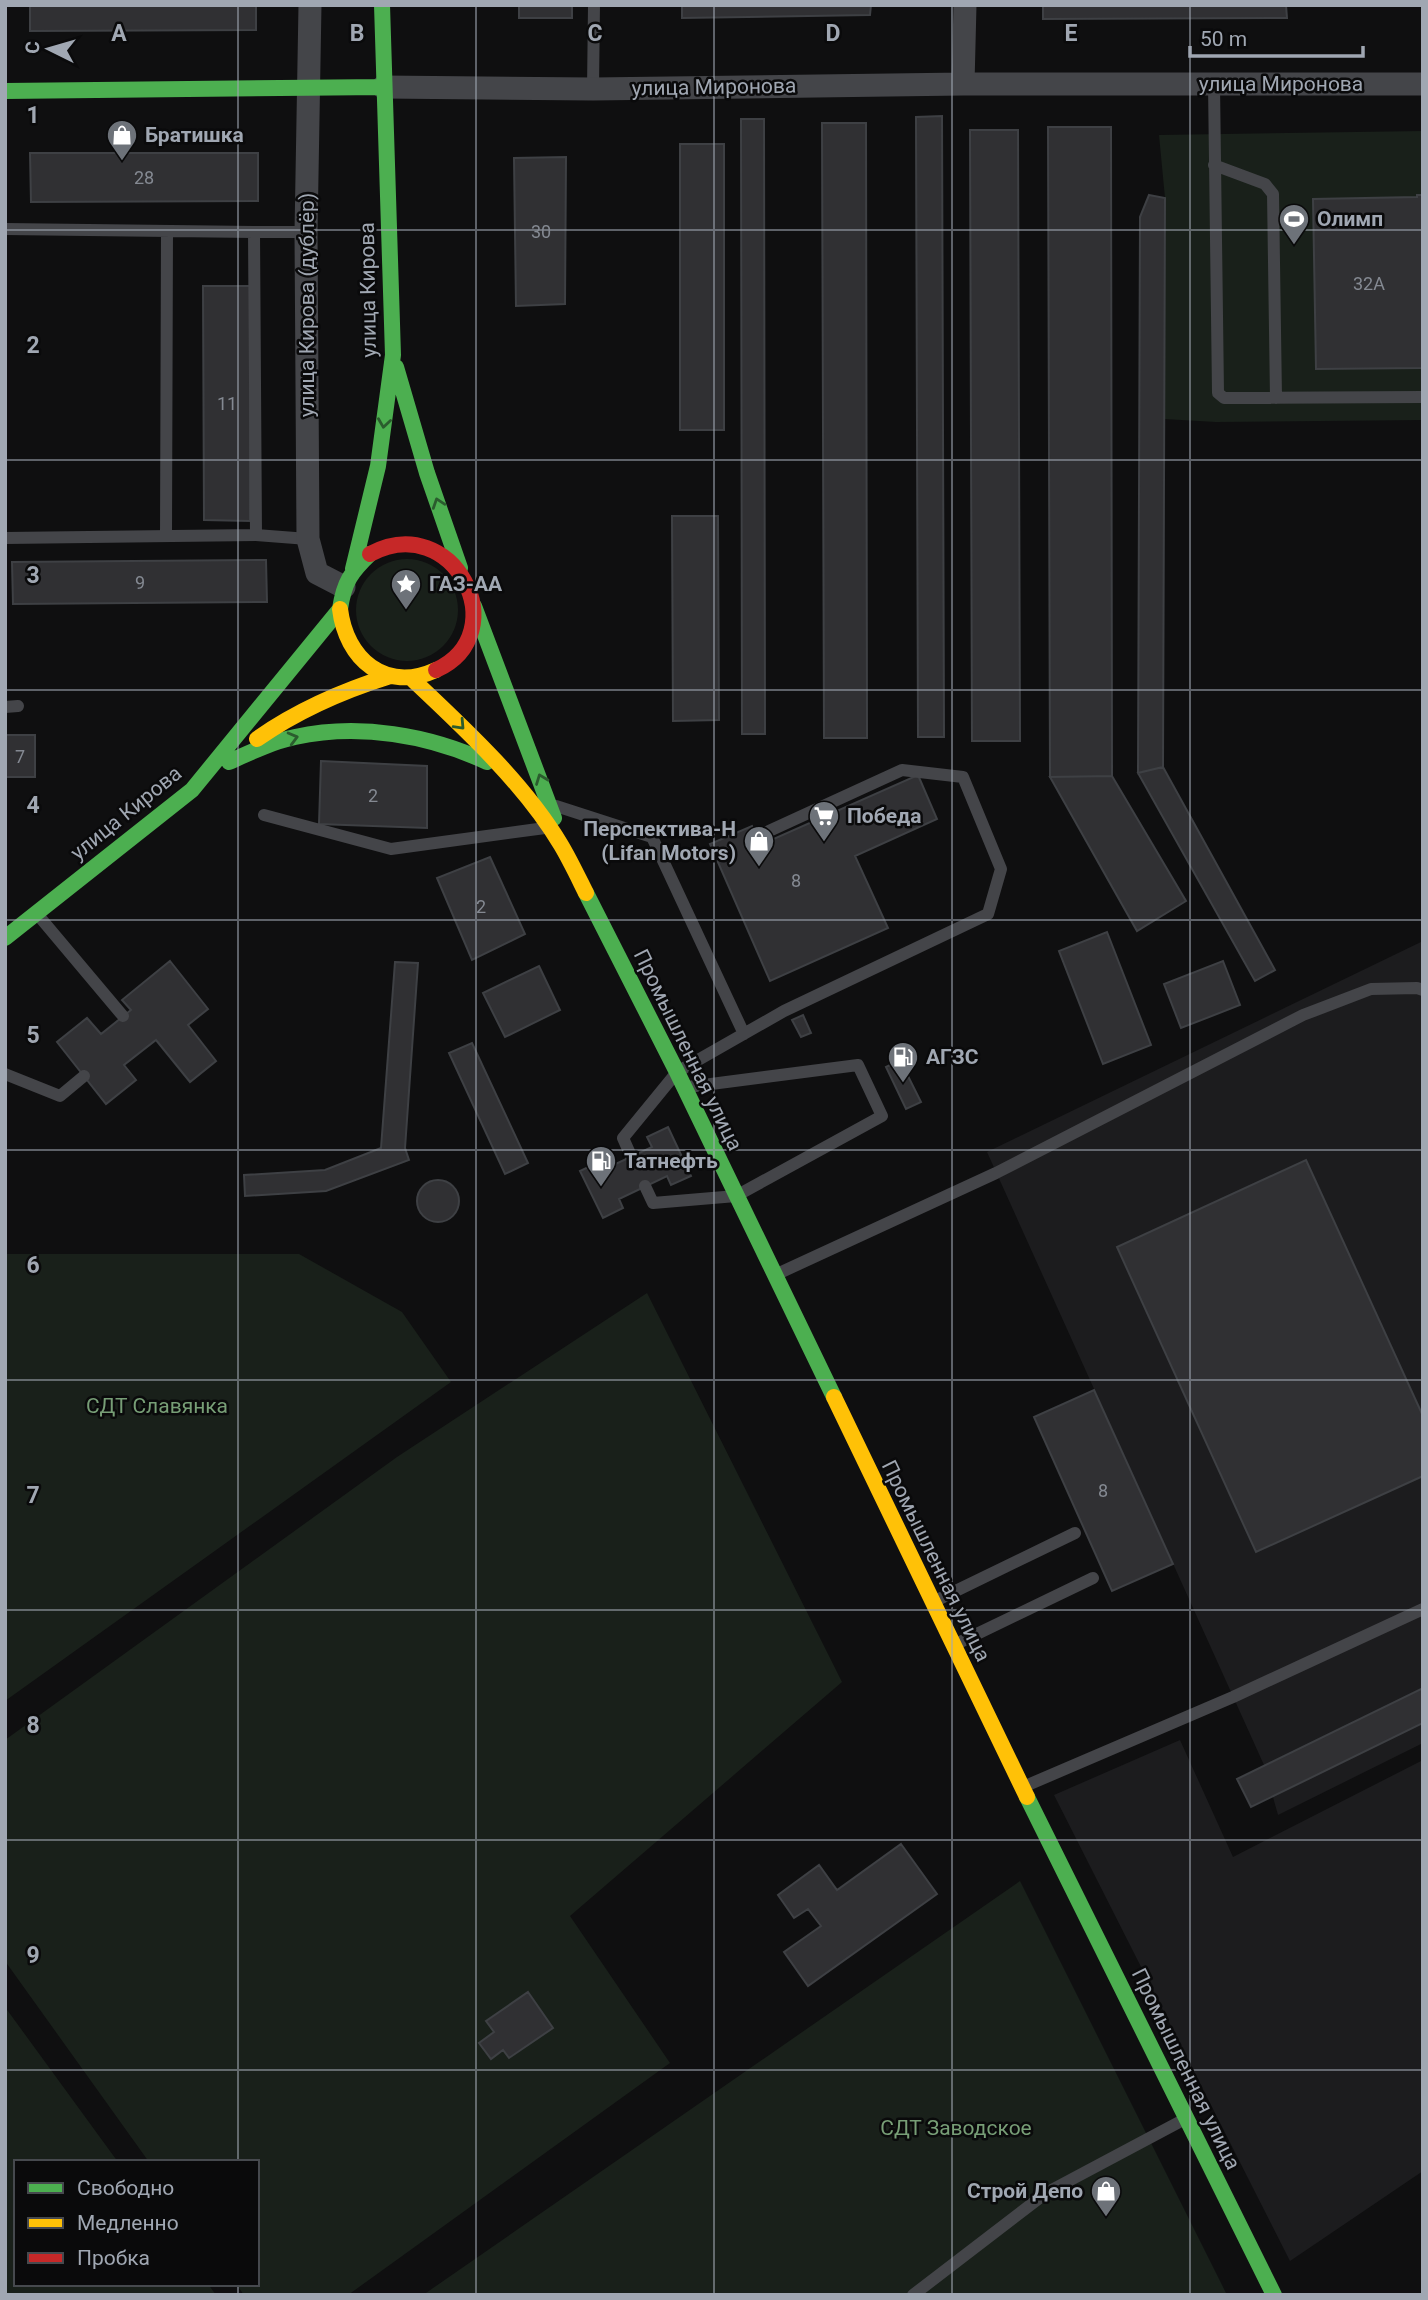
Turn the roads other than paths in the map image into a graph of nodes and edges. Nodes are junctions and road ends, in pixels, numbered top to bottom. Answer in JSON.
{"nodes":[{"id":1,"x":310,"y":5,"type":"edge"},
{"id":2,"x":382,"y":5,"type":"edge"},
{"id":3,"x":594,"y":5,"type":"edge"},
{"id":4,"x":965,"y":5,"type":"edge"},
{"id":5,"x":1423,"y":83,"type":"edge"},
{"id":6,"x":963,"y":84,"type":"junction"},
{"id":7,"x":1214,"y":84,"type":"junction"},
{"id":8,"x":383,"y":87,"type":"junction"},
{"id":9,"x":310,"y":88,"type":"junction"},
{"id":10,"x":593,"y":89,"type":"junction"},
{"id":11,"x":5,"y":91,"type":"edge"},
{"id":12,"x":1214,"y":165,"type":"junction"},
{"id":13,"x":5,"y":229,"type":"edge"},
{"id":14,"x":167,"y":230,"type":"junction"},
{"id":15,"x":254,"y":232,"type":"junction"},
{"id":16,"x":306,"y":232,"type":"junction"},
{"id":17,"x":393,"y":355,"type":"junction"},
{"id":18,"x":1423,"y":397,"type":"edge"},
{"id":19,"x":1276,"y":398,"type":"junction"},
{"id":20,"x":256,"y":535,"type":"junction"},
{"id":21,"x":166,"y":536,"type":"junction"},
{"id":22,"x":5,"y":538,"type":"edge"},
{"id":23,"x":308,"y":539,"type":"junction"},
{"id":24,"x":460,"y":568,"type":"junction"},
{"id":25,"x":346,"y":588,"type":"junction"},
{"id":26,"x":474,"y":606,"type":"junction"},
{"id":27,"x":390,"y":676,"type":"junction"},
{"id":28,"x":411,"y":678,"type":"junction"},
{"id":29,"x":229,"y":762,"type":"junction"},
{"id":30,"x":502,"y":770,"type":"junction"},
{"id":31,"x":192,"y":790,"type":"junction"},
{"id":32,"x":551,"y":804,"type":"junction"},
{"id":33,"x":264,"y":815,"type":"dead end"},
{"id":34,"x":549,"y":828,"type":"junction"},
{"id":35,"x":769,"y":831,"type":"dead end"},
{"id":36,"x":561,"y":844,"type":"junction"},
{"id":37,"x":36,"y":913,"type":"junction"},
{"id":38,"x":5,"y":938,"type":"edge"},
{"id":39,"x":1423,"y":990,"type":"edge"},
{"id":40,"x":123,"y":1016,"type":"dead end"},
{"id":41,"x":744,"y":1034,"type":"junction"},
{"id":42,"x":5,"y":1074,"type":"edge"},
{"id":43,"x":84,"y":1076,"type":"dead end"},
{"id":44,"x":680,"y":1080,"type":"junction"},
{"id":45,"x":631,"y":1156,"type":"dead end"},
{"id":46,"x":645,"y":1186,"type":"dead end"},
{"id":47,"x":736,"y":1196,"type":"junction"},
{"id":48,"x":774,"y":1275,"type":"junction"},
{"id":49,"x":1075,"y":1533,"type":"dead end"},
{"id":50,"x":1093,"y":1578,"type":"dead end"},
{"id":51,"x":932,"y":1602,"type":"junction"},
{"id":52,"x":1423,"y":1609,"type":"edge"},
{"id":53,"x":954,"y":1646,"type":"junction"},
{"id":54,"x":1022,"y":1787,"type":"junction"},
{"id":55,"x":1186,"y":2118,"type":"junction"},
{"id":56,"x":913,"y":2295,"type":"edge"},
{"id":57,"x":1274,"y":2295,"type":"edge"}],
"edges":[{"from":1,"to":9,"type":"street","name":"улица Кирова (дублёр)"},
{"from":2,"to":8,"type":"main road","name":"улица Кирова"},
{"from":3,"to":10,"type":"lane"},
{"from":4,"to":6,"type":"street"},
{"from":5,"to":7,"type":"street","name":"улица Миронова"},
{"from":6,"to":7,"type":"street","name":"улица Миронова"},
{"from":6,"to":10,"type":"street","name":"улица Миронова"},
{"from":7,"to":12,"type":"lane"},
{"from":8,"to":9,"type":"main road","name":"улица Миронова"},
{"from":8,"to":10,"type":"street","name":"улица Миронова"},
{"from":8,"to":17,"type":"main road","name":"улица Кирова"},
{"from":9,"to":11,"type":"main road","name":"улица Миронова"},
{"from":9,"to":16,"type":"street","name":"улица Кирова (дублёр)"},
{"from":12,"to":19,"type":"lane"},
{"from":12,"to":19,"type":"lane"},
{"from":13,"to":14,"type":"lane"},
{"from":14,"to":15,"type":"lane"},
{"from":14,"to":21,"type":"lane"},
{"from":15,"to":16,"type":"lane"},
{"from":15,"to":20,"type":"lane"},
{"from":16,"to":23,"type":"street","name":"улица Кирова (дублёр)"},
{"from":24,"to":17,"type":"main road","one_way":true},
{"from":17,"to":25,"type":"main road","name":"улица Кирова","one_way":true},
{"from":18,"to":19,"type":"lane"},
{"from":20,"to":21,"type":"lane"},
{"from":20,"to":23,"type":"lane"},
{"from":21,"to":22,"type":"lane"},
{"from":23,"to":25,"type":"street","name":"улица Кирова (дублёр)"},
{"from":24,"to":25,"type":"main road"},
{"from":24,"to":26,"type":"main road"},
{"from":25,"to":27,"type":"main road"},
{"from":25,"to":31,"type":"main road","name":"улица Кирова"},
{"from":26,"to":28,"type":"main road"},
{"from":32,"to":26,"type":"main road","one_way":true},
{"from":27,"to":28,"type":"main road"},
{"from":27,"to":29,"type":"main road"},
{"from":28,"to":30,"type":"main road","one_way":true},
{"from":29,"to":30,"type":"main road","one_way":true},
{"from":29,"to":31,"type":"main road"},
{"from":30,"to":34,"type":"main road"},
{"from":31,"to":37,"type":"main road","name":"улица Кирова"},
{"from":32,"to":36,"type":"main road"},
{"from":32,"to":41,"type":"lane"},
{"from":33,"to":34,"type":"lane"},
{"from":34,"to":36,"type":"main road"},
{"from":35,"to":41,"type":"lane"},
{"from":36,"to":44,"type":"main road","name":"Промышленная улица"},
{"from":37,"to":38,"type":"main road","name":"улица Кирова"},
{"from":37,"to":40,"type":"lane"},
{"from":39,"to":48,"type":"lane"},
{"from":41,"to":44,"type":"lane"},
{"from":42,"to":43,"type":"lane"},
{"from":44,"to":45,"type":"lane"},
{"from":44,"to":47,"type":"main road","name":"Промышленная улица"},
{"from":44,"to":47,"type":"lane"},
{"from":46,"to":47,"type":"lane"},
{"from":47,"to":48,"type":"main road","name":"Промышленная улица"},
{"from":48,"to":51,"type":"main road","name":"Промышленная улица"},
{"from":49,"to":51,"type":"lane"},
{"from":50,"to":53,"type":"lane"},
{"from":51,"to":53,"type":"main road","name":"Промышленная улица"},
{"from":52,"to":54,"type":"lane"},
{"from":53,"to":54,"type":"main road","name":"Промышленная улица"},
{"from":54,"to":55,"type":"main road","name":"Промышленная улица"},
{"from":55,"to":56,"type":"lane"},
{"from":55,"to":57,"type":"main road","name":"Промышленная улица"}]}
